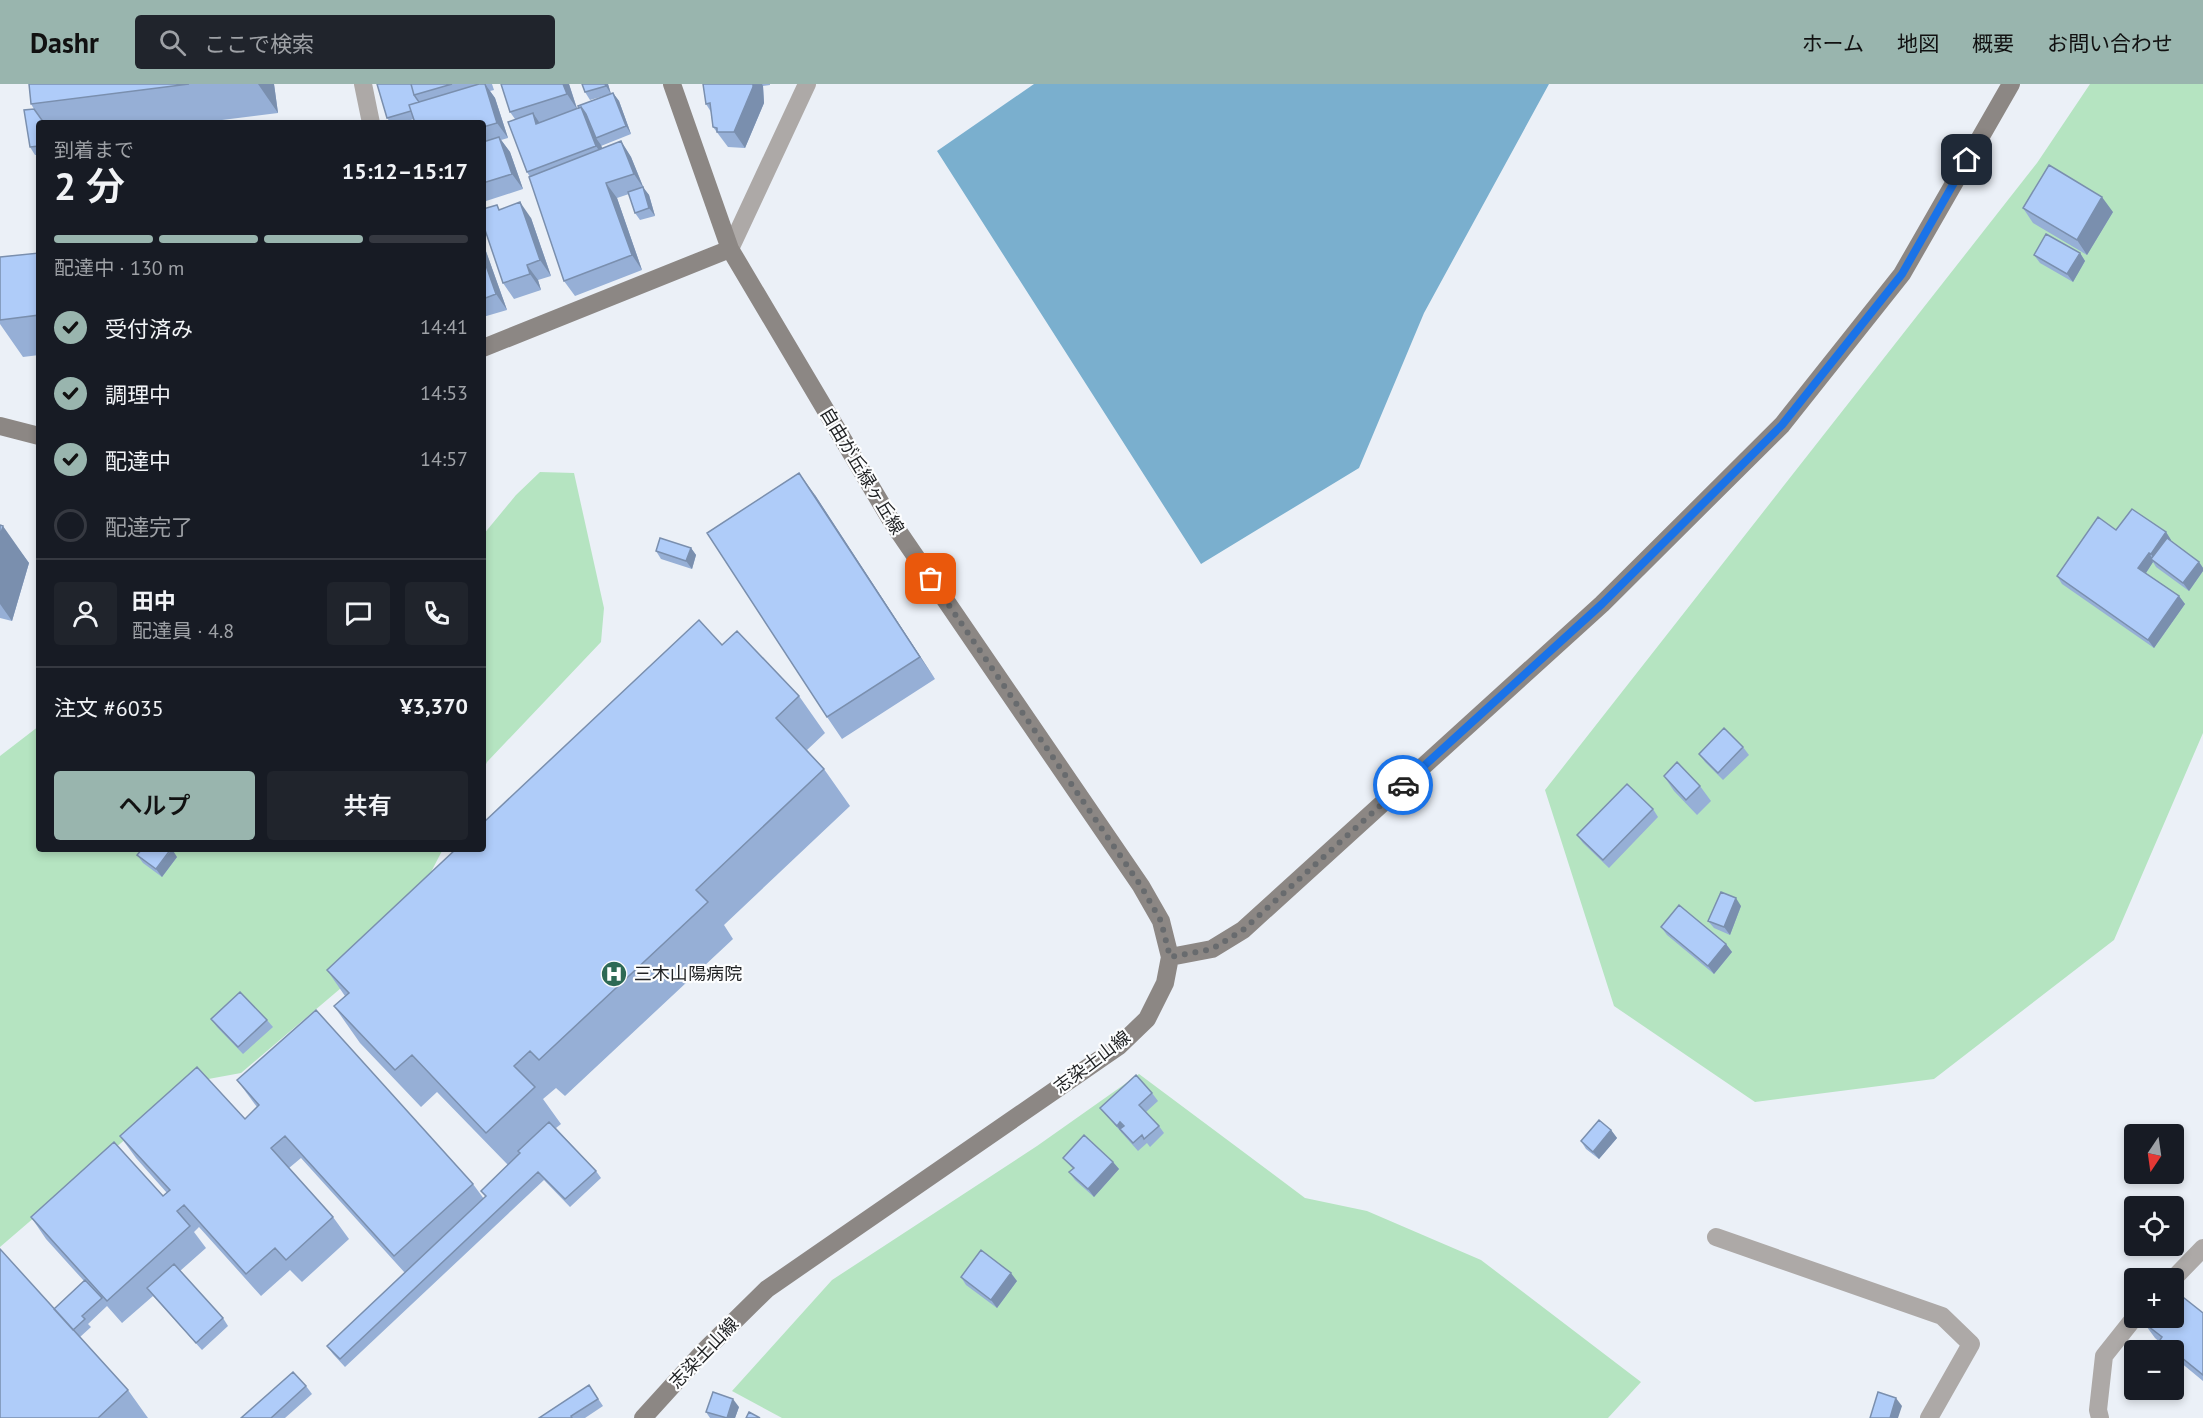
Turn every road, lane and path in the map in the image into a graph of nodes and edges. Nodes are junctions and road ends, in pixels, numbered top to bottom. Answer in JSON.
{"nodes":[{"id":1,"x":363,"y":84,"type":"edge"},
{"id":2,"x":672,"y":84,"type":"edge"},
{"id":3,"x":807,"y":84,"type":"edge"},
{"id":4,"x":2011,"y":84,"type":"edge"},
{"id":5,"x":370,"y":120,"type":"edge"},
{"id":6,"x":730,"y":249,"type":"junction"},
{"id":7,"x":486,"y":347,"type":"edge"},
{"id":8,"x":0,"y":426,"type":"edge"},
{"id":9,"x":36,"y":435,"type":"edge"},
{"id":10,"x":1170,"y":957,"type":"junction"},
{"id":11,"x":1716,"y":1237,"type":"dead end"},
{"id":12,"x":2203,"y":1248,"type":"edge"},
{"id":13,"x":2184,"y":1268,"type":"edge"},
{"id":14,"x":2126,"y":1328,"type":"edge"},
{"id":15,"x":643,"y":1418,"type":"edge"},
{"id":16,"x":1929,"y":1418,"type":"edge"},
{"id":17,"x":2100,"y":1418,"type":"edge"}],
"edges":[{"from":1,"to":5,"type":"street"},
{"from":2,"to":6,"type":"main road","name":"自由が丘緑ヶ丘線"},
{"from":3,"to":6,"type":"street"},
{"from":4,"to":10,"type":"main road"},
{"from":6,"to":7,"type":"main road"},
{"from":6,"to":10,"type":"main road","name":"自由が丘緑ヶ丘線"},
{"from":8,"to":9,"type":"main road"},
{"from":10,"to":15,"type":"main road","name":"志染土山線"},
{"from":11,"to":16,"type":"street"},
{"from":12,"to":13,"type":"street"},
{"from":14,"to":17,"type":"street"}]}
